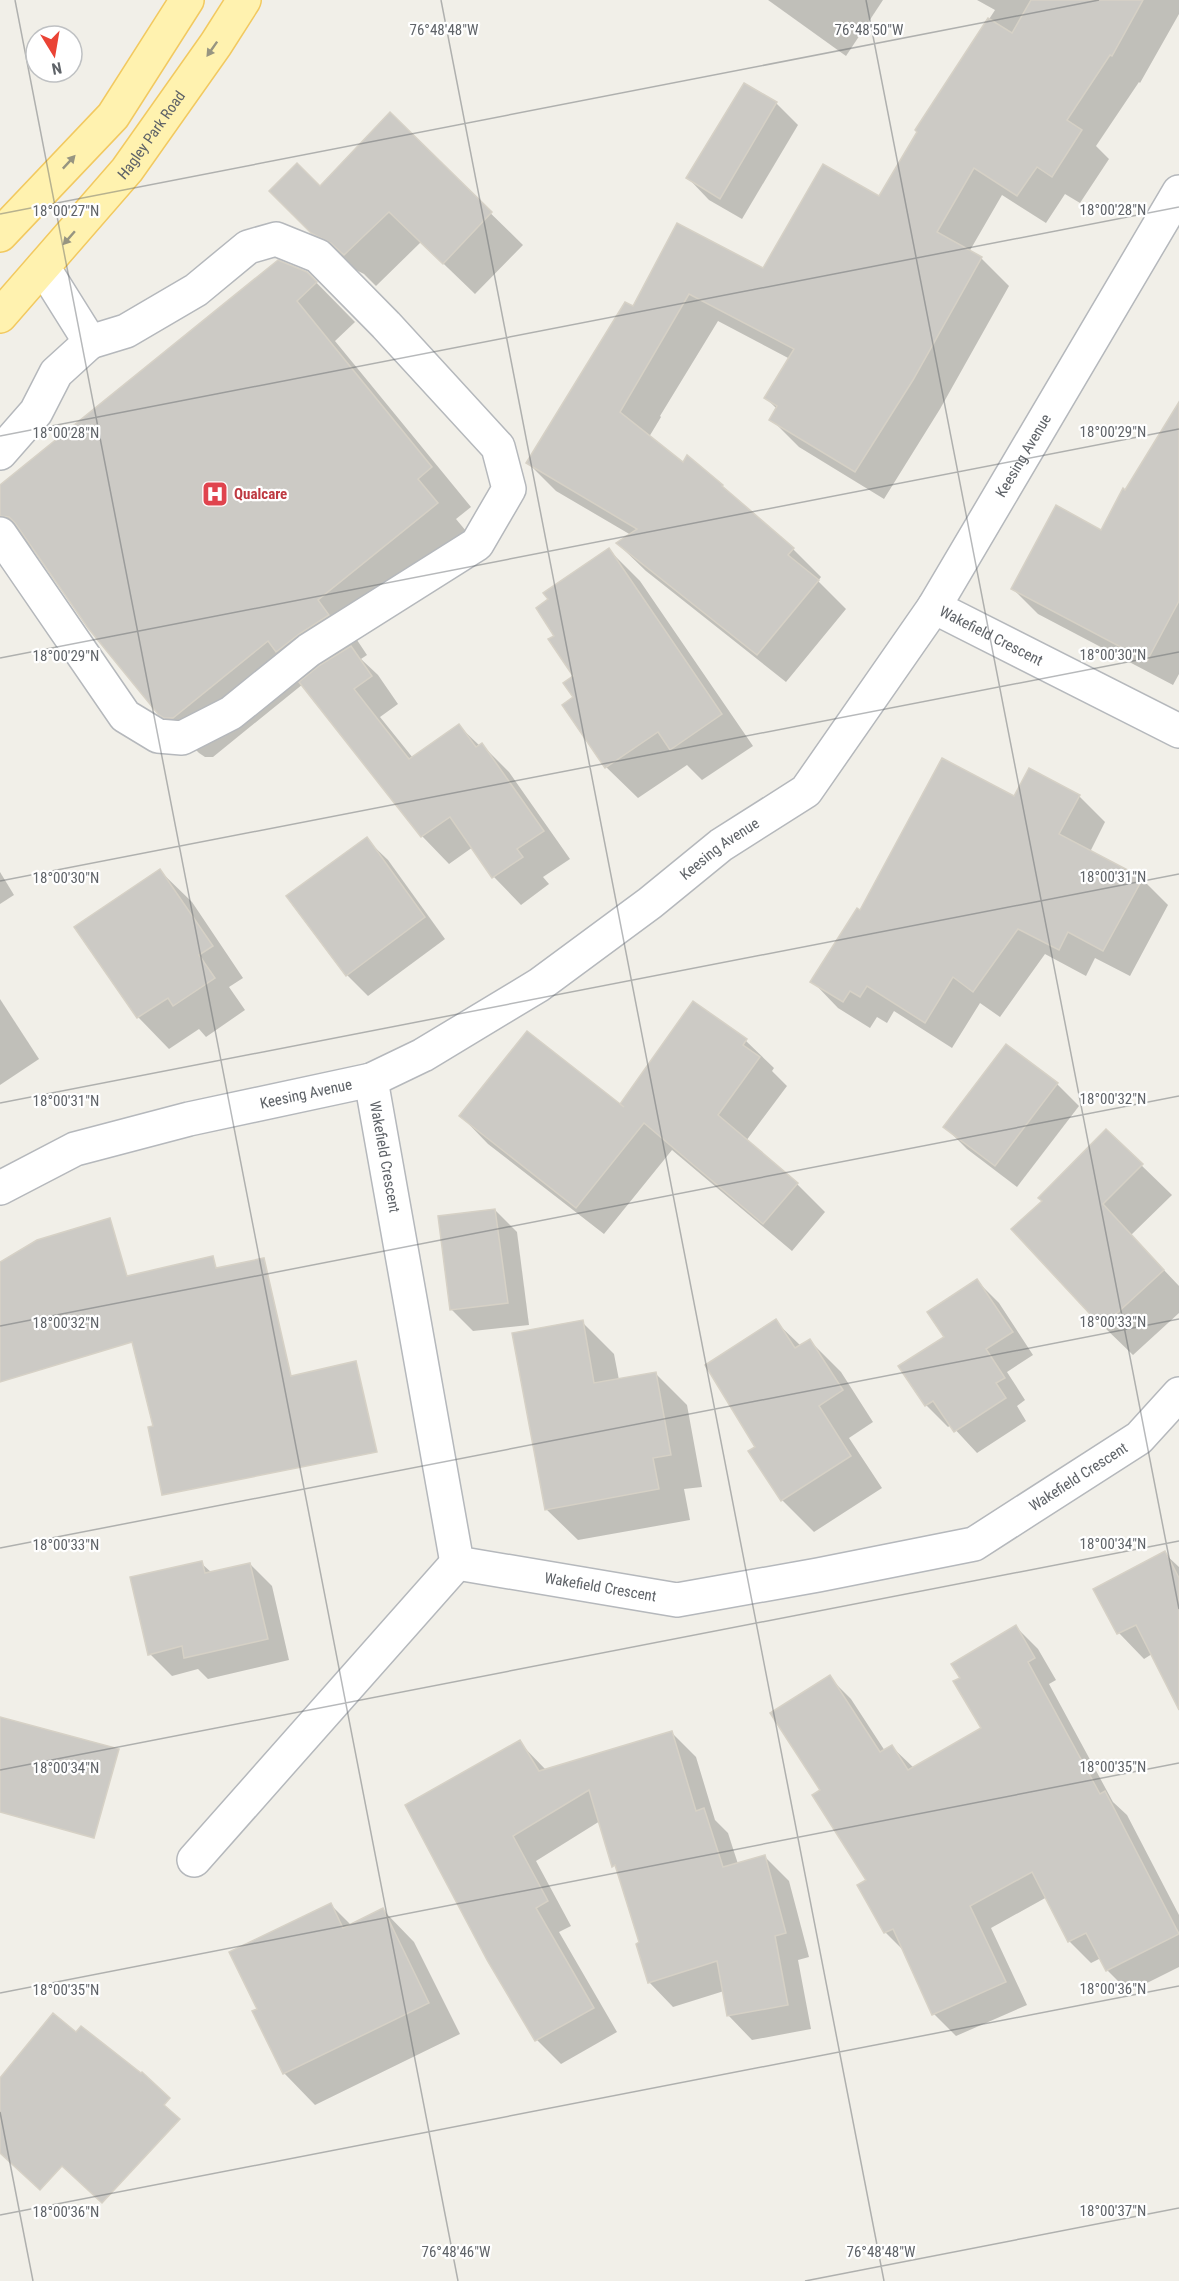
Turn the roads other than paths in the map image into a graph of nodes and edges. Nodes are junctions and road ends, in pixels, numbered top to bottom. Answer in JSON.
{"nodes":[{"id":1,"x":188,"y":0,"type":"edge"},
{"id":2,"x":244,"y":0,"type":"edge"},
{"id":3,"x":1179,"y":192,"type":"edge"},
{"id":4,"x":0,"y":235,"type":"edge"},
{"id":5,"x":43,"y":267,"type":"junction"},
{"id":6,"x":0,"y":316,"type":"edge"},
{"id":7,"x":90,"y":342,"type":"junction"},
{"id":8,"x":0,"y":453,"type":"edge"},
{"id":9,"x":0,"y":534,"type":"edge"},
{"id":10,"x":934,"y":607,"type":"junction"},
{"id":11,"x":1179,"y":731,"type":"edge"},
{"id":12,"x":371,"y":1080,"type":"junction"},
{"id":13,"x":0,"y":1188,"type":"edge"},
{"id":14,"x":1179,"y":1394,"type":"edge"},
{"id":15,"x":457,"y":1563,"type":"junction"},
{"id":16,"x":194,"y":1860,"type":"dead end"}],
"edges":[{"from":4,"to":1,"type":"main road","one_way":true},
{"from":2,"to":5,"type":"main road","name":"Hagley Park Road","one_way":true},
{"from":3,"to":10,"type":"street","name":"Keesing Avenue"},
{"from":5,"to":6,"type":"main road","name":"Hagley Park Road"},
{"from":5,"to":7,"type":"street"},
{"from":7,"to":8,"type":"street"},
{"from":7,"to":9,"type":"street"},
{"from":10,"to":11,"type":"street","name":"Wakefield Crescent"},
{"from":10,"to":12,"type":"street","name":"Keesing Avenue"},
{"from":12,"to":13,"type":"street","name":"Keesing Avenue"},
{"from":12,"to":15,"type":"street","name":"Wakefield Crescent"},
{"from":14,"to":15,"type":"street","name":"Wakefield Crescent"},
{"from":15,"to":16,"type":"street"}]}
